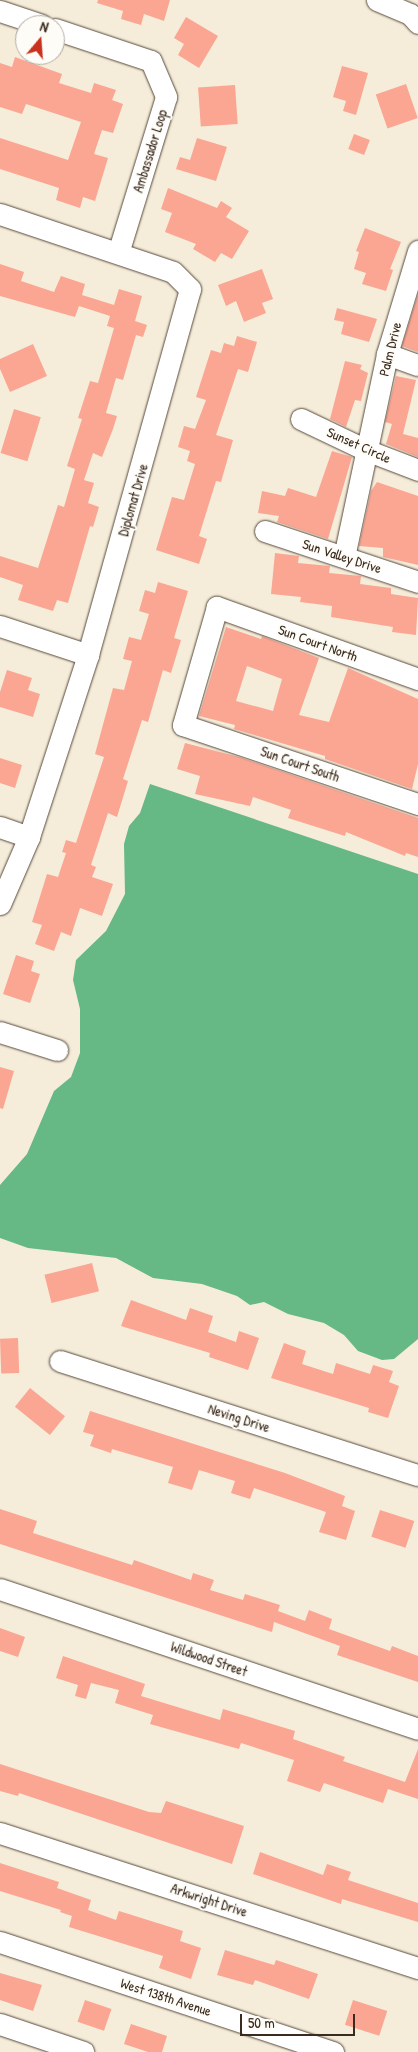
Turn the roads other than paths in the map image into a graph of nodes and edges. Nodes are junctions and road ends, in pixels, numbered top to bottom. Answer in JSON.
{"nodes":[{"id":1,"x":377,"y":0,"type":"edge"},
{"id":2,"x":0,"y":11,"type":"edge"},
{"id":3,"x":15,"y":16,"type":"edge"},
{"id":4,"x":418,"y":23,"type":"edge"},
{"id":5,"x":65,"y":32,"type":"edge"},
{"id":6,"x":0,"y":214,"type":"edge"},
{"id":7,"x":418,"y":251,"type":"edge"},
{"id":8,"x":118,"y":253,"type":"junction"},
{"id":9,"x":387,"y":354,"type":"junction"},
{"id":10,"x":418,"y":365,"type":"edge"},
{"id":11,"x":301,"y":419,"type":"dead end"},
{"id":12,"x":366,"y":450,"type":"junction"},
{"id":13,"x":418,"y":470,"type":"edge"},
{"id":14,"x":265,"y":531,"type":"dead end"},
{"id":15,"x":344,"y":557,"type":"junction"},
{"id":16,"x":418,"y":582,"type":"edge"},
{"id":17,"x":0,"y":626,"type":"edge"},
{"id":18,"x":88,"y":655,"type":"junction"},
{"id":19,"x":418,"y":679,"type":"edge"},
{"id":20,"x":183,"y":725,"type":"joint"},
{"id":21,"x":418,"y":804,"type":"edge"},
{"id":22,"x":0,"y":827,"type":"edge"},
{"id":23,"x":29,"y":837,"type":"junction"},
{"id":24,"x":0,"y":904,"type":"edge"},
{"id":25,"x":0,"y":1032,"type":"edge"},
{"id":26,"x":57,"y":1050,"type":"dead end"},
{"id":27,"x":60,"y":1361,"type":"dead end"},
{"id":28,"x":418,"y":1475,"type":"edge"},
{"id":29,"x":0,"y":1589,"type":"edge"},
{"id":30,"x":418,"y":1729,"type":"edge"},
{"id":31,"x":0,"y":1833,"type":"edge"},
{"id":32,"x":0,"y":1942,"type":"edge"},
{"id":33,"x":418,"y":1968,"type":"edge"},
{"id":34,"x":0,"y":2024,"type":"edge"},
{"id":35,"x":82,"y":2052,"type":"edge"},
{"id":36,"x":332,"y":2052,"type":"edge"}],
"edges":[{"from":1,"to":4,"type":"street"},
{"from":2,"to":3,"type":"street"},
{"from":5,"to":8,"type":"street","name":"Ambassador Loop"},
{"from":6,"to":8,"type":"street","name":"Diplomat Drive"},
{"from":7,"to":9,"type":"street","name":"Palm Drive"},
{"from":8,"to":18,"type":"street","name":"Diplomat Drive"},
{"from":9,"to":10,"type":"street"},
{"from":9,"to":12,"type":"street","name":"Palm Drive"},
{"from":11,"to":12,"type":"street","name":"Sunset Circle"},
{"from":12,"to":13,"type":"street","name":"Sunset Circle"},
{"from":12,"to":15,"type":"street","name":"Palm Drive"},
{"from":14,"to":15,"type":"street","name":"Sun Valley Drive"},
{"from":15,"to":16,"type":"street","name":"Sun Valley Drive"},
{"from":17,"to":18,"type":"street"},
{"from":18,"to":23,"type":"street","name":"Diplomat Drive"},
{"from":19,"to":20,"type":"street","name":"Sun Court North"},
{"from":20,"to":21,"type":"street","name":"Sun Court South"},
{"from":22,"to":23,"type":"street"},
{"from":23,"to":24,"type":"street","name":"Diplomat Drive"},
{"from":25,"to":26,"type":"street"},
{"from":27,"to":28,"type":"street","name":"Neving Drive"},
{"from":29,"to":30,"type":"street","name":"Wildwood Street"},
{"from":31,"to":33,"type":"street","name":"Arkwright Drive"},
{"from":32,"to":36,"type":"street","name":"West 138th Avenue"},
{"from":34,"to":35,"type":"street"}]}
